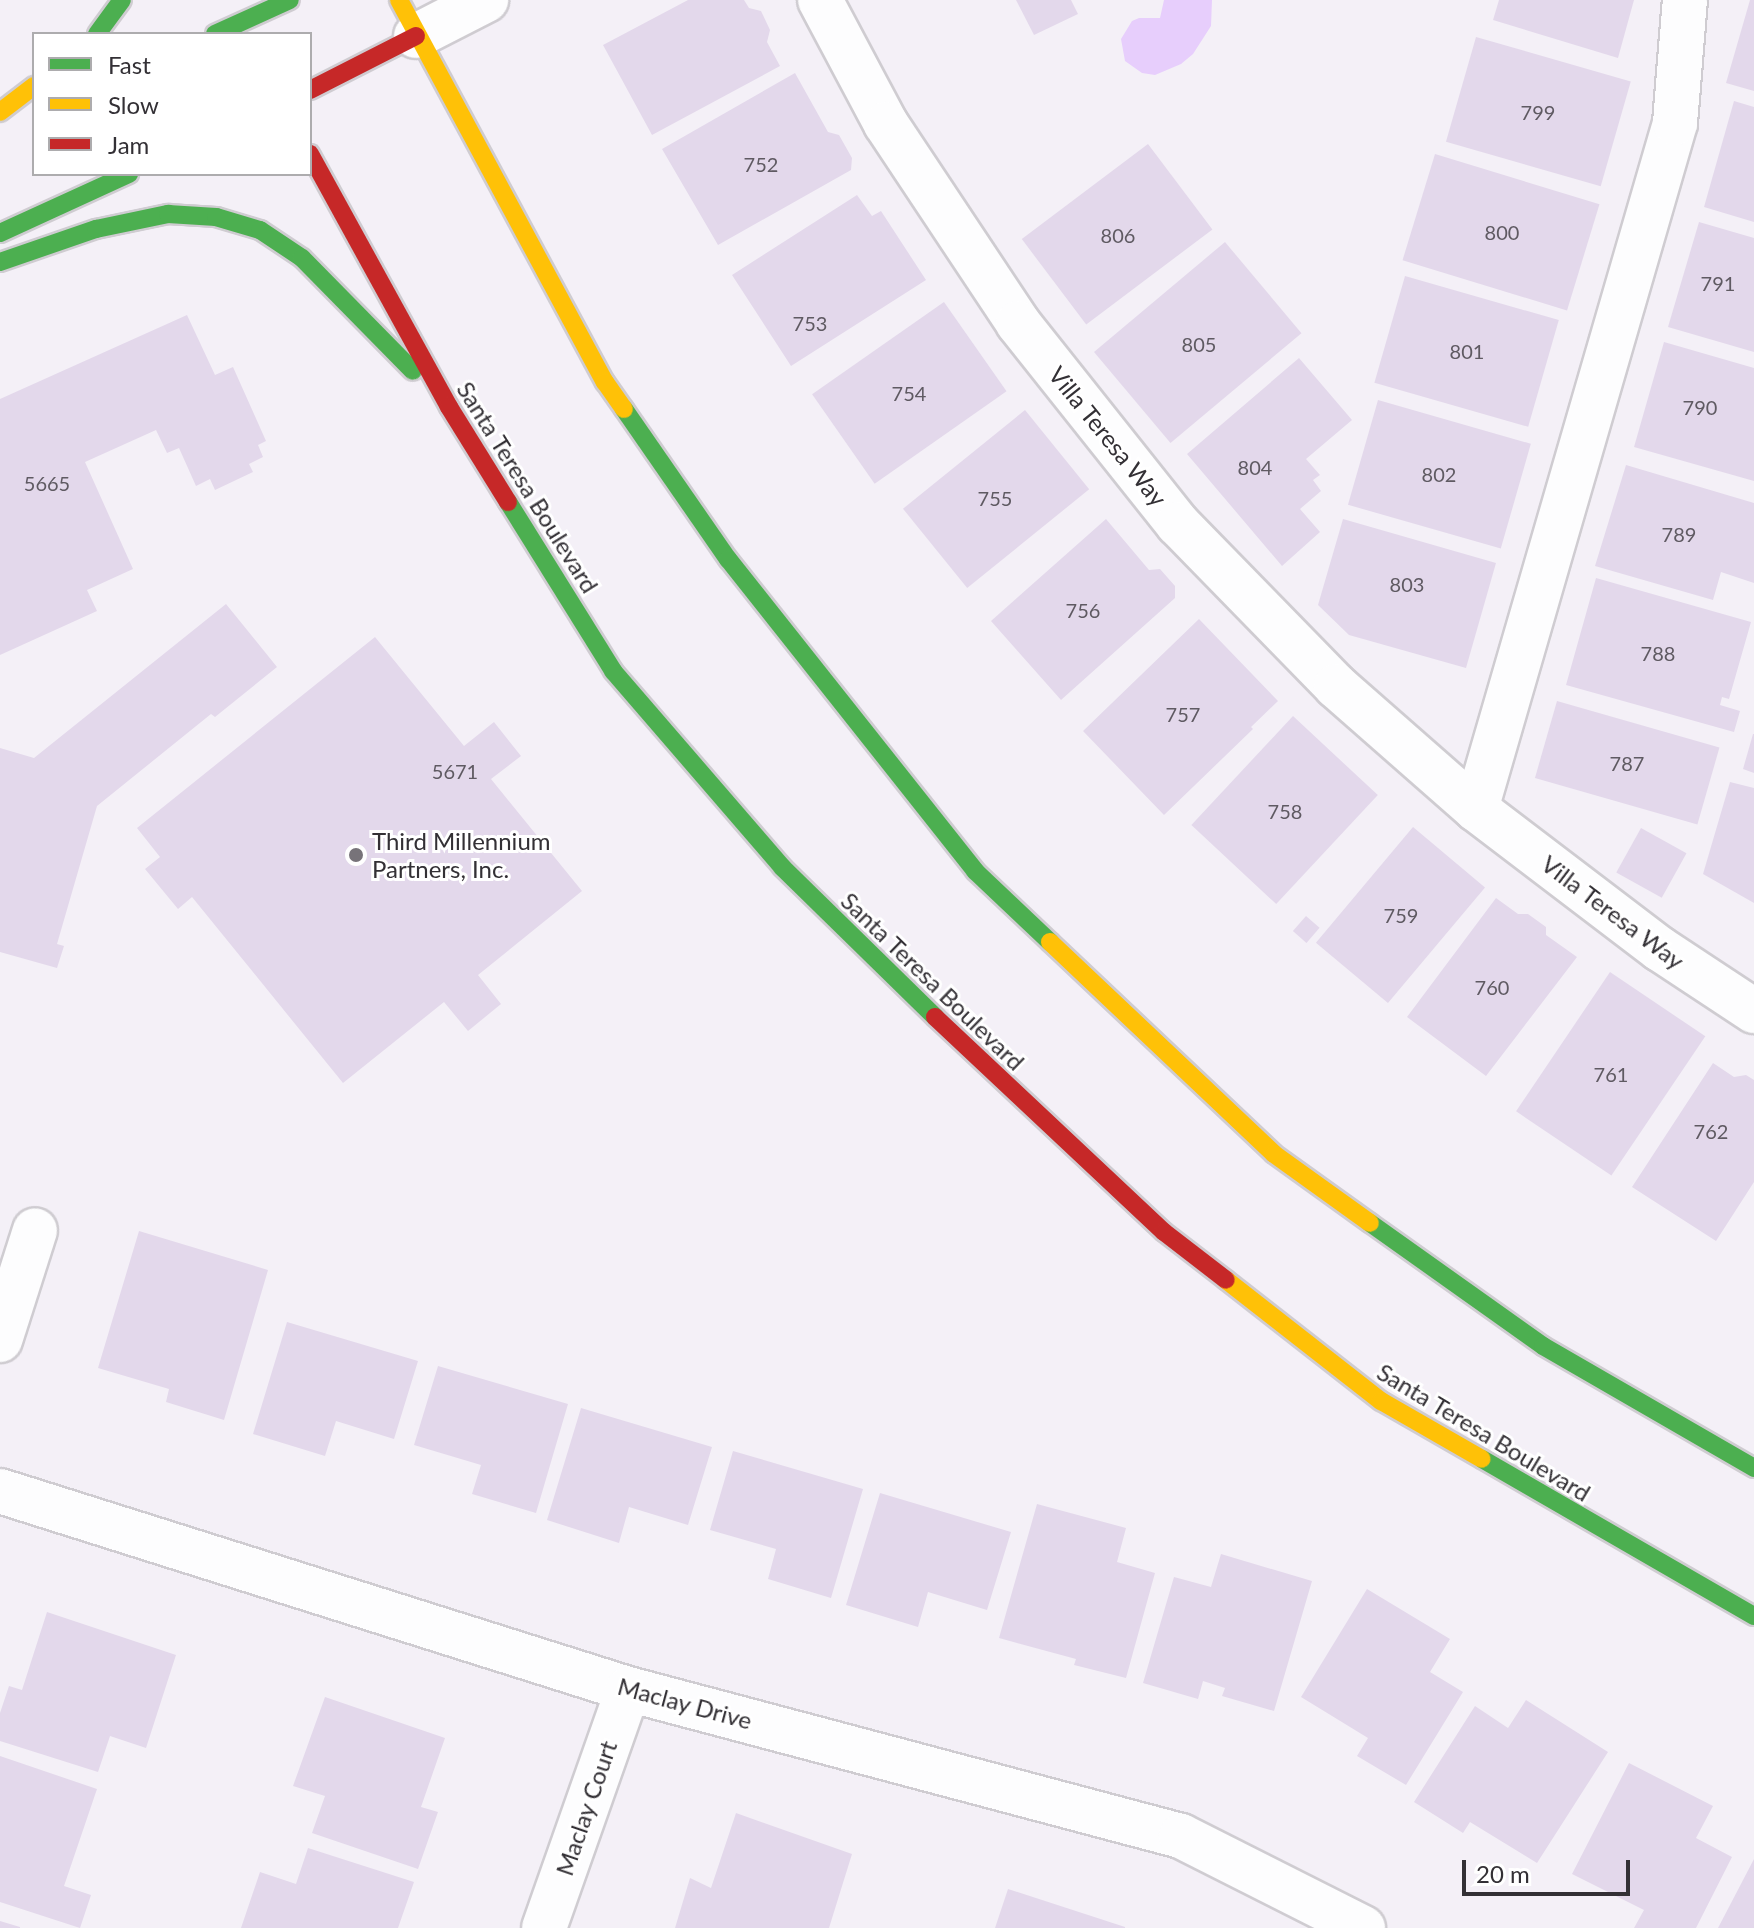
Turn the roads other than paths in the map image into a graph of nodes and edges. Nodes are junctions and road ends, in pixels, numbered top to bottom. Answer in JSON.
{"nodes":[{"id":1,"x":122,"y":0,"type":"edge"},
{"id":2,"x":244,"y":0,"type":"edge"},
{"id":3,"x":290,"y":0,"type":"edge"},
{"id":4,"x":486,"y":0,"type":"edge"},
{"id":5,"x":820,"y":0,"type":"edge"},
{"id":6,"x":1685,"y":0,"type":"edge"},
{"id":7,"x":407,"y":18,"type":"edge"},
{"id":8,"x":253,"y":26,"type":"edge"},
{"id":9,"x":98,"y":32,"type":"edge"},
{"id":10,"x":224,"y":32,"type":"edge"},
{"id":11,"x":32,"y":88,"type":"edge"},
{"id":12,"x":312,"y":89,"type":"edge"},
{"id":13,"x":4,"y":123,"type":"edge"},
{"id":14,"x":312,"y":158,"type":"edge"},
{"id":15,"x":125,"y":176,"type":"edge"},
{"id":16,"x":0,"y":233,"type":"edge"},
{"id":17,"x":0,"y":262,"type":"edge"},
{"id":18,"x":449,"y":407,"type":"junction"},
{"id":19,"x":1476,"y":809,"type":"junction"},
{"id":20,"x":1754,"y":1011,"type":"edge"},
{"id":21,"x":35,"y":1230,"type":"dead end"},
{"id":22,"x":0,"y":1340,"type":"edge"},
{"id":23,"x":1754,"y":1468,"type":"edge"},
{"id":24,"x":0,"y":1491,"type":"edge"},
{"id":25,"x":1754,"y":1616,"type":"edge"},
{"id":26,"x":628,"y":1689,"type":"junction"},
{"id":27,"x":1303,"y":1914,"type":"edge"},
{"id":28,"x":544,"y":1928,"type":"edge"},
{"id":29,"x":1363,"y":1928,"type":"edge"}],
"edges":[{"from":1,"to":9,"type":"main road"},
{"from":2,"to":8,"type":"main road"},
{"from":3,"to":8,"type":"main road"},
{"from":4,"to":7,"type":"street"},
{"from":5,"to":19,"type":"street","name":"Villa Teresa Way"},
{"from":6,"to":19,"type":"street"},
{"from":7,"to":12,"type":"main road"},
{"from":7,"to":23,"type":"main road"},
{"from":8,"to":10,"type":"main road"},
{"from":11,"to":13,"type":"main road"},
{"from":14,"to":18,"type":"main road","name":"Santa Teresa Boulevard"},
{"from":15,"to":16,"type":"main road"},
{"from":17,"to":18,"type":"main road"},
{"from":18,"to":25,"type":"main road","name":"Santa Teresa Boulevard"},
{"from":19,"to":20,"type":"street","name":"Villa Teresa Way"},
{"from":21,"to":22,"type":"street"},
{"from":24,"to":26,"type":"street","name":"Maclay Drive"},
{"from":26,"to":27,"type":"street","name":"Maclay Drive"},
{"from":26,"to":28,"type":"street","name":"Maclay Court"},
{"from":27,"to":29,"type":"street","name":"Maclay Drive"}]}
